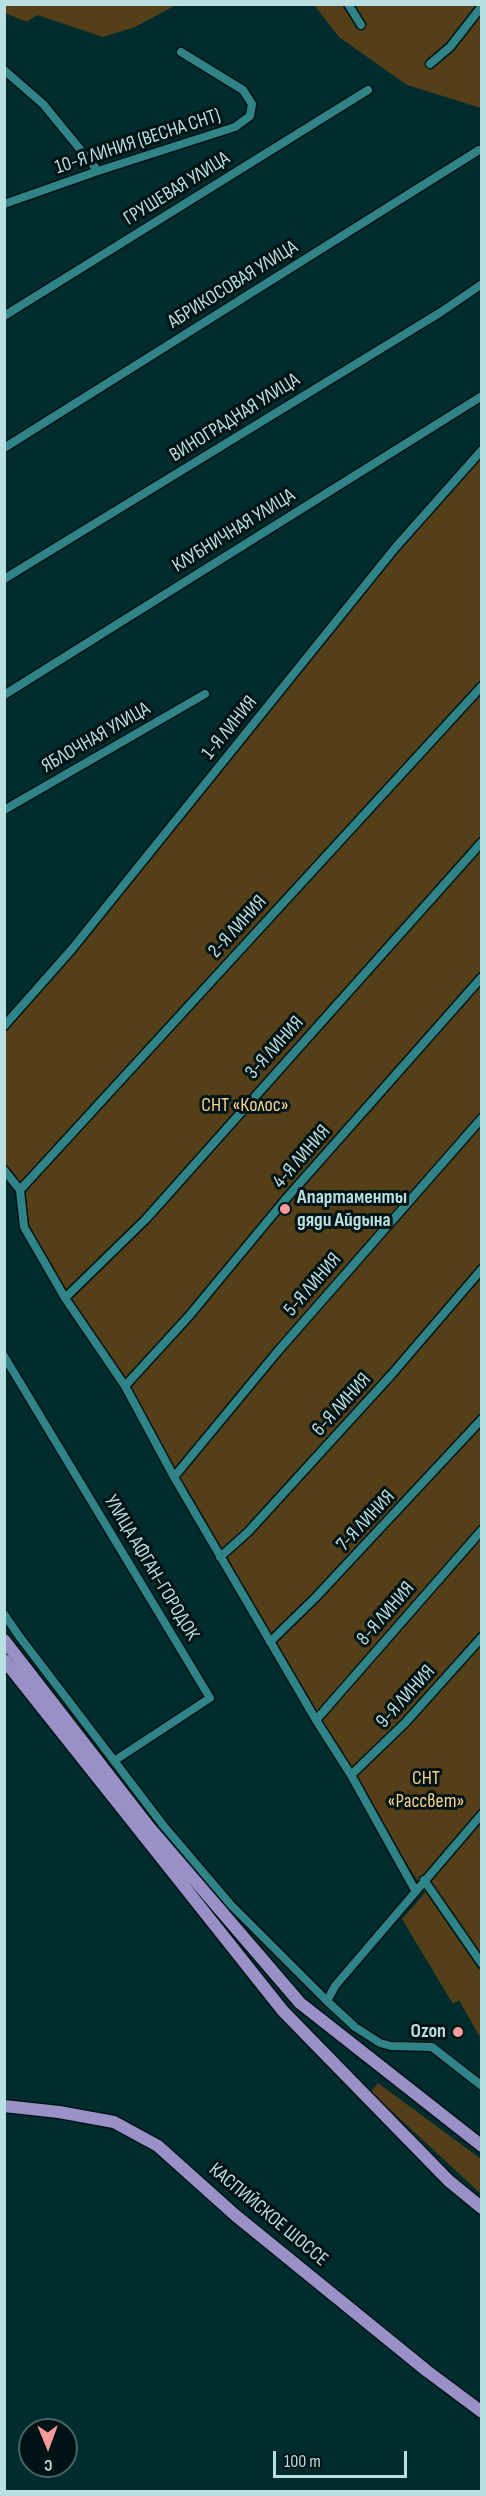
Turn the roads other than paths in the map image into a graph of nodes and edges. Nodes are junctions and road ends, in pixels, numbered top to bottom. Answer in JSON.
{"nodes":[{"id":1,"x":348,"y":4,"type":"edge"},
{"id":2,"x":482,"y":6,"type":"edge"},
{"id":3,"x":361,"y":25,"type":"dead end"},
{"id":4,"x":181,"y":52,"type":"dead end"},
{"id":5,"x":430,"y":64,"type":"dead end"},
{"id":6,"x":4,"y":69,"type":"edge"},
{"id":7,"x":368,"y":90,"type":"dead end"},
{"id":8,"x":479,"y":150,"type":"dead end"},
{"id":9,"x":98,"y":171,"type":"junction"},
{"id":10,"x":4,"y":204,"type":"edge"},
{"id":11,"x":482,"y":284,"type":"edge"},
{"id":12,"x":4,"y":316,"type":"edge"},
{"id":13,"x":482,"y":396,"type":"edge"},
{"id":14,"x":4,"y":448,"type":"edge"},
{"id":15,"x":482,"y":450,"type":"edge"},
{"id":16,"x":4,"y":579,"type":"edge"},
{"id":17,"x":482,"y":686,"type":"edge"},
{"id":18,"x":205,"y":694,"type":"dead end"},
{"id":19,"x":4,"y":695,"type":"edge"},
{"id":20,"x":4,"y":810,"type":"edge"},
{"id":21,"x":482,"y":842,"type":"edge"},
{"id":22,"x":482,"y":977,"type":"edge"},
{"id":23,"x":4,"y":1026,"type":"edge"},
{"id":24,"x":482,"y":1118,"type":"edge"},
{"id":25,"x":4,"y":1170,"type":"edge"},
{"id":26,"x":20,"y":1190,"type":"junction"},
{"id":27,"x":482,"y":1269,"type":"edge"},
{"id":28,"x":65,"y":1298,"type":"junction"},
{"id":29,"x":4,"y":1356,"type":"edge"},
{"id":30,"x":125,"y":1386,"type":"junction"},
{"id":31,"x":482,"y":1419,"type":"edge"},
{"id":32,"x":174,"y":1477,"type":"junction"},
{"id":33,"x":482,"y":1530,"type":"edge"},
{"id":34,"x":220,"y":1557,"type":"junction"},
{"id":35,"x":4,"y":1614,"type":"edge"},
{"id":36,"x":482,"y":1637,"type":"edge"},
{"id":37,"x":4,"y":1640,"type":"edge"},
{"id":38,"x":270,"y":1642,"type":"junction"},
{"id":39,"x":4,"y":1660,"type":"edge"},
{"id":40,"x":316,"y":1720,"type":"junction"},
{"id":41,"x":114,"y":1761,"type":"junction"},
{"id":42,"x":351,"y":1775,"type":"junction"},
{"id":43,"x":482,"y":1814,"type":"edge"},
{"id":44,"x":424,"y":1881,"type":"junction"},
{"id":45,"x":415,"y":1890,"type":"junction"},
{"id":46,"x":482,"y":1964,"type":"edge"},
{"id":47,"x":327,"y":2001,"type":"junction"},
{"id":48,"x":482,"y":2086,"type":"edge"},
{"id":49,"x":4,"y":2106,"type":"edge"},
{"id":50,"x":482,"y":2146,"type":"edge"},
{"id":51,"x":482,"y":2208,"type":"edge"},
{"id":52,"x":481,"y":2413,"type":"edge"}],
"edges":[{"from":1,"to":3,"type":"street"},
{"from":2,"to":5,"type":"street"},
{"from":4,"to":9,"type":"street","name":"10-Я ЛИНИЯ (ВЕСНА СНТ)"},
{"from":6,"to":9,"type":"street"},
{"from":7,"to":12,"type":"street","name":"ГРУШЕВАЯ УЛИЦА"},
{"from":8,"to":14,"type":"street","name":"АБРИКОСОВАЯ УЛИЦА"},
{"from":9,"to":10,"type":"street","name":"10-Я ЛИНИЯ (ВЕСНА СНТ)"},
{"from":11,"to":16,"type":"street","name":"ВИНОГРАДНАЯ УЛИЦА"},
{"from":13,"to":19,"type":"street","name":"КЛУБНИЧНАЯ УЛИЦА"},
{"from":15,"to":23,"type":"street","name":"1-Я ЛИНИЯ"},
{"from":17,"to":26,"type":"street","name":"2-Я ЛИНИЯ"},
{"from":18,"to":20,"type":"street","name":"ЯБЛОЧНАЯ УЛИЦА"},
{"from":21,"to":28,"type":"street","name":"3-Я ЛИНИЯ"},
{"from":22,"to":30,"type":"street","name":"4-Я ЛИНИЯ"},
{"from":24,"to":32,"type":"street","name":"5-Я ЛИНИЯ"},
{"from":25,"to":26,"type":"street"},
{"from":26,"to":28,"type":"street"},
{"from":27,"to":34,"type":"street","name":"6-Я ЛИНИЯ"},
{"from":28,"to":30,"type":"street"},
{"from":29,"to":41,"type":"street","name":"УЛИЦА АФГАН-ГОРОДОК"},
{"from":30,"to":32,"type":"street"},
{"from":31,"to":38,"type":"street","name":"7-Я ЛИНИЯ"},
{"from":32,"to":34,"type":"street"},
{"from":33,"to":40,"type":"street","name":"8-Я ЛИНИЯ"},
{"from":34,"to":38,"type":"street"},
{"from":35,"to":41,"type":"street"},
{"from":36,"to":42,"type":"street","name":"9-Я ЛИНИЯ"},
{"from":37,"to":50,"type":"main road"},
{"from":38,"to":40,"type":"street"},
{"from":39,"to":51,"type":"main road"},
{"from":40,"to":42,"type":"street"},
{"from":41,"to":47,"type":"street"},
{"from":42,"to":45,"type":"street"},
{"from":43,"to":44,"type":"street"},
{"from":44,"to":45,"type":"street"},
{"from":44,"to":46,"type":"street"},
{"from":45,"to":47,"type":"street"},
{"from":47,"to":48,"type":"street"},
{"from":49,"to":52,"type":"main road","name":"КАСПИЙСКОЕ ШОССЕ"}]}
